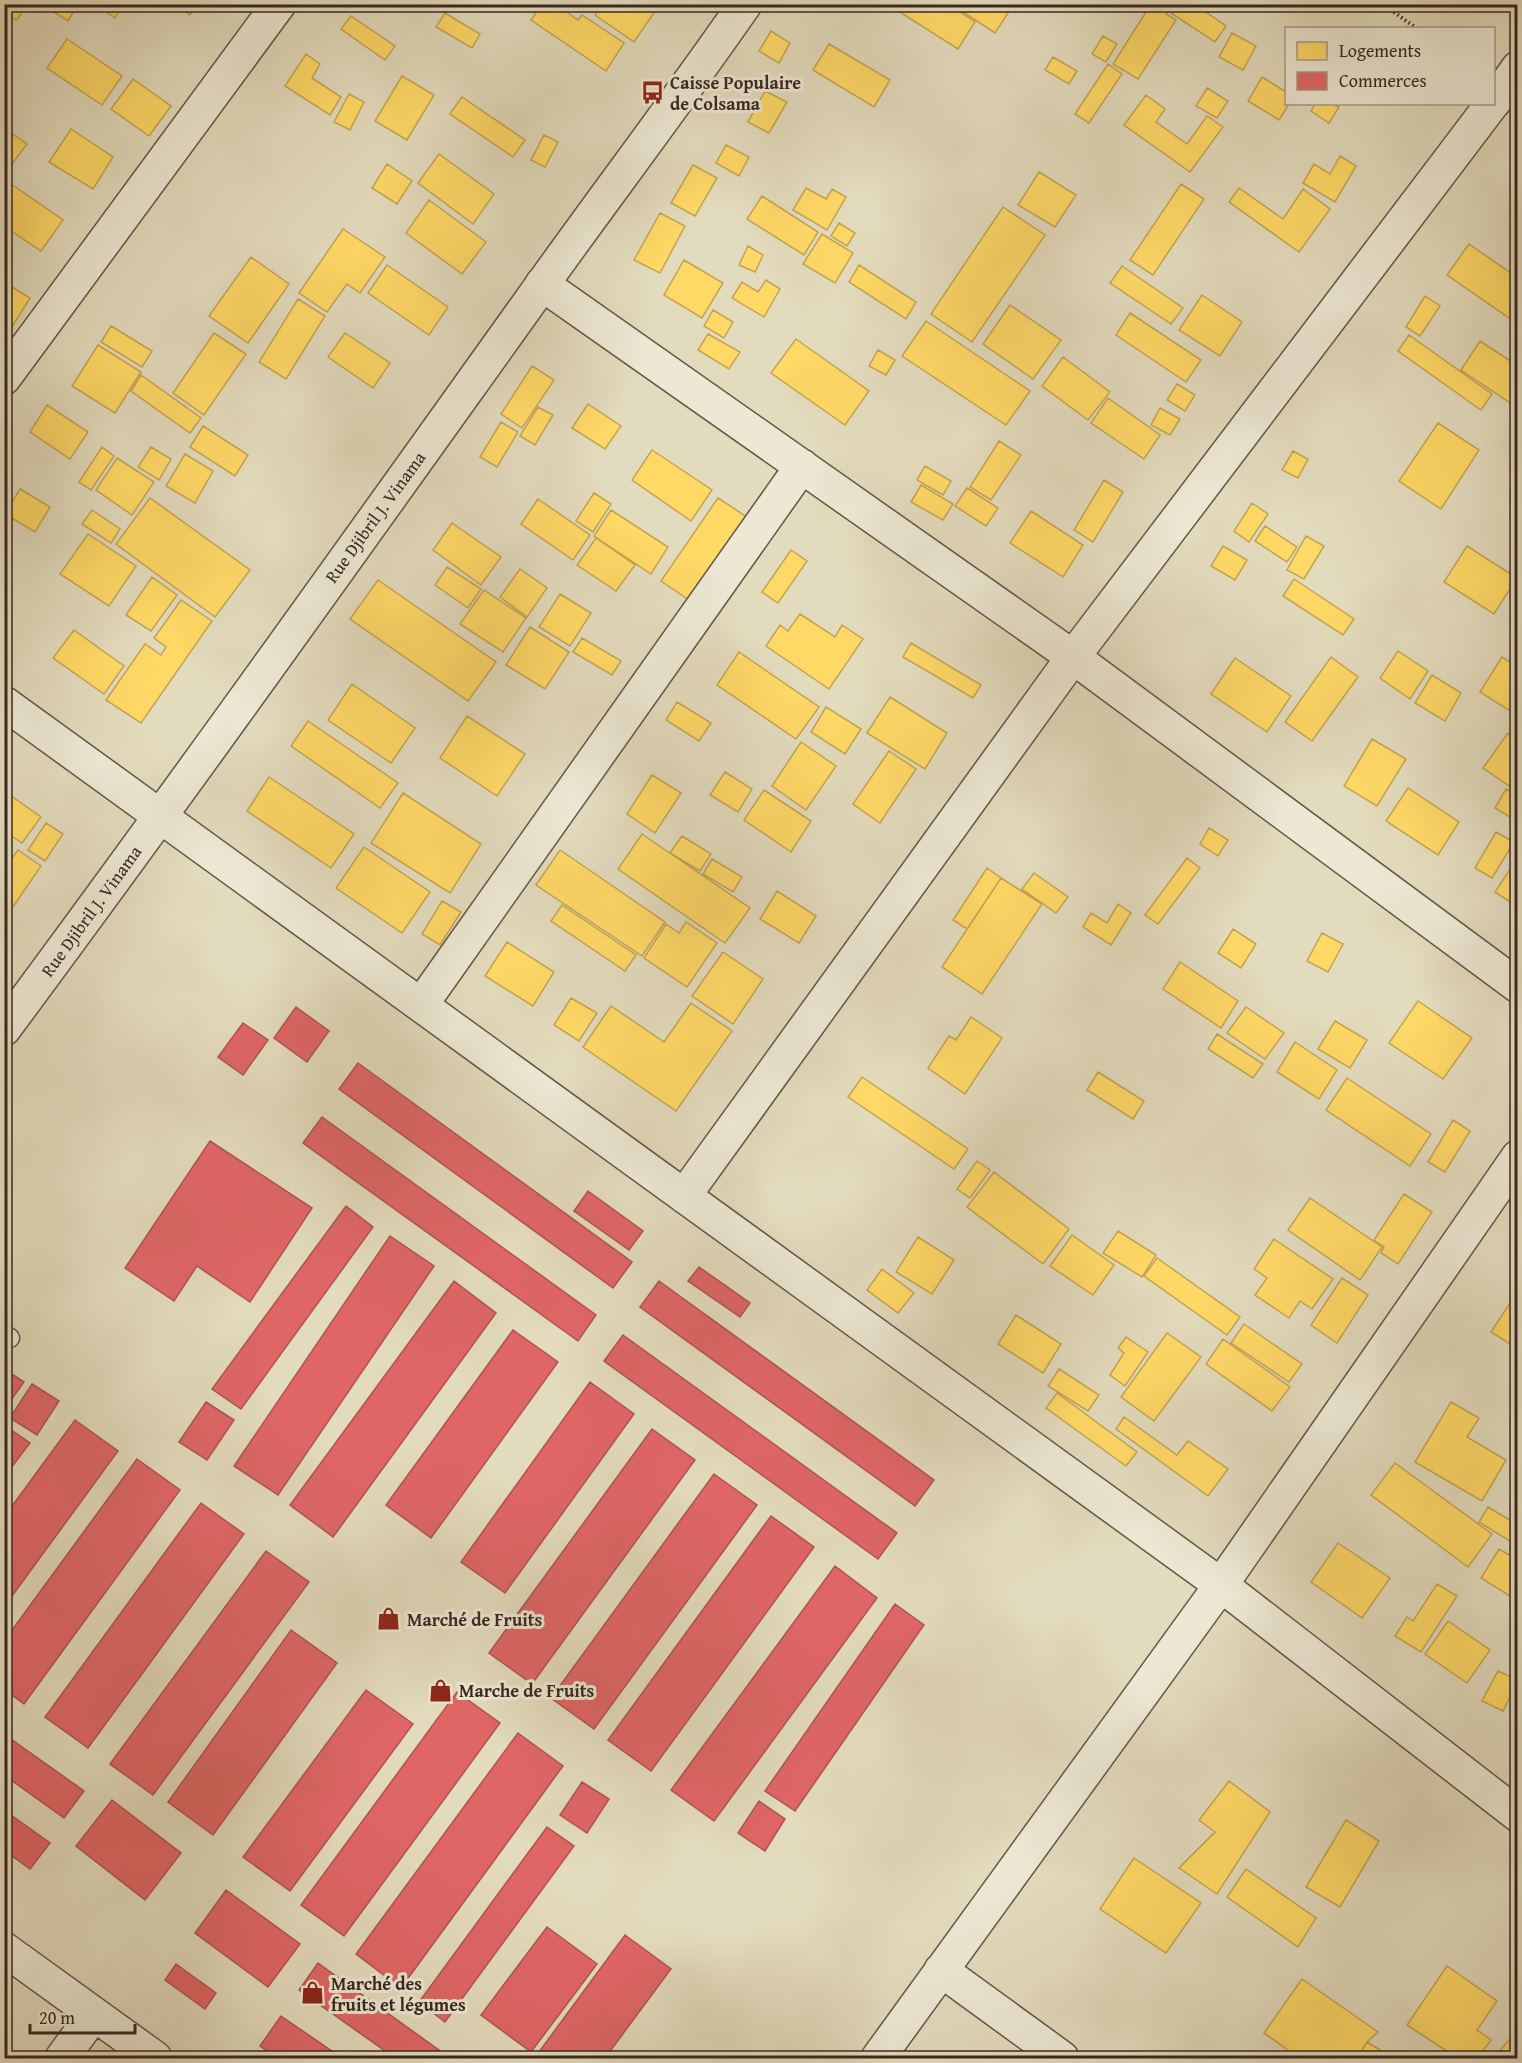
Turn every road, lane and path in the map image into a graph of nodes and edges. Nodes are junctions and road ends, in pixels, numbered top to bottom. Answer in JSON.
{"nodes":[{"id":1,"x":279,"y":4,"type":"edge"},
{"id":2,"x":745,"y":4,"type":"edge"},
{"id":3,"x":1383,"y":4,"type":"edge"},
{"id":4,"x":1415,"y":27,"type":"edge"},
{"id":5,"x":1518,"y":68,"type":"edge"},
{"id":6,"x":1495,"y":100,"type":"edge"},
{"id":7,"x":1491,"y":105,"type":"edge"},
{"id":8,"x":542,"y":284,"type":"junction"},
{"id":9,"x":4,"y":378,"type":"edge"},
{"id":10,"x":802,"y":466,"type":"junction"},
{"id":11,"x":1073,"y":657,"type":"junction"},
{"id":12,"x":4,"y":703,"type":"edge"},
{"id":13,"x":161,"y":816,"type":"junction"},
{"id":14,"x":1518,"y":986,"type":"edge"},
{"id":15,"x":421,"y":1005,"type":"junction"},
{"id":16,"x":4,"y":1029,"type":"edge"},
{"id":17,"x":1518,"y":1157,"type":"edge"},
{"id":18,"x":684,"y":1196,"type":"junction"},
{"id":19,"x":1221,"y":1585,"type":"junction"},
{"id":20,"x":1518,"y":1815,"type":"edge"},
{"id":21,"x":4,"y":1949,"type":"edge"},
{"id":22,"x":941,"y":1970,"type":"junction"},
{"id":23,"x":94,"y":2014,"type":"junction"},
{"id":24,"x":62,"y":2058,"type":"edge"},
{"id":25,"x":155,"y":2058,"type":"edge"},
{"id":26,"x":878,"y":2058,"type":"edge"},
{"id":27,"x":1062,"y":2058,"type":"edge"}],
"edges":[{"from":1,"to":9,"type":"street"},
{"from":2,"to":8,"type":"street","name":"Rue Djibril J. Vinama"},
{"from":3,"to":4,"type":"path"},
{"from":5,"to":6,"type":"street"},
{"from":7,"to":11,"type":"street"},
{"from":8,"to":10,"type":"street"},
{"from":8,"to":13,"type":"street","name":"Rue Djibril J. Vinama"},
{"from":10,"to":11,"type":"street"},
{"from":10,"to":15,"type":"street"},
{"from":11,"to":14,"type":"street"},
{"from":11,"to":18,"type":"street"},
{"from":12,"to":13,"type":"street"},
{"from":13,"to":15,"type":"street"},
{"from":13,"to":16,"type":"street","name":"Rue Djibril J. Vinama"},
{"from":15,"to":18,"type":"street"},
{"from":17,"to":19,"type":"street"},
{"from":18,"to":19,"type":"street"},
{"from":19,"to":20,"type":"street"},
{"from":19,"to":22,"type":"street"},
{"from":21,"to":23,"type":"street"},
{"from":22,"to":26,"type":"street"},
{"from":22,"to":27,"type":"street"},
{"from":23,"to":24,"type":"street"},
{"from":23,"to":25,"type":"street"}]}
